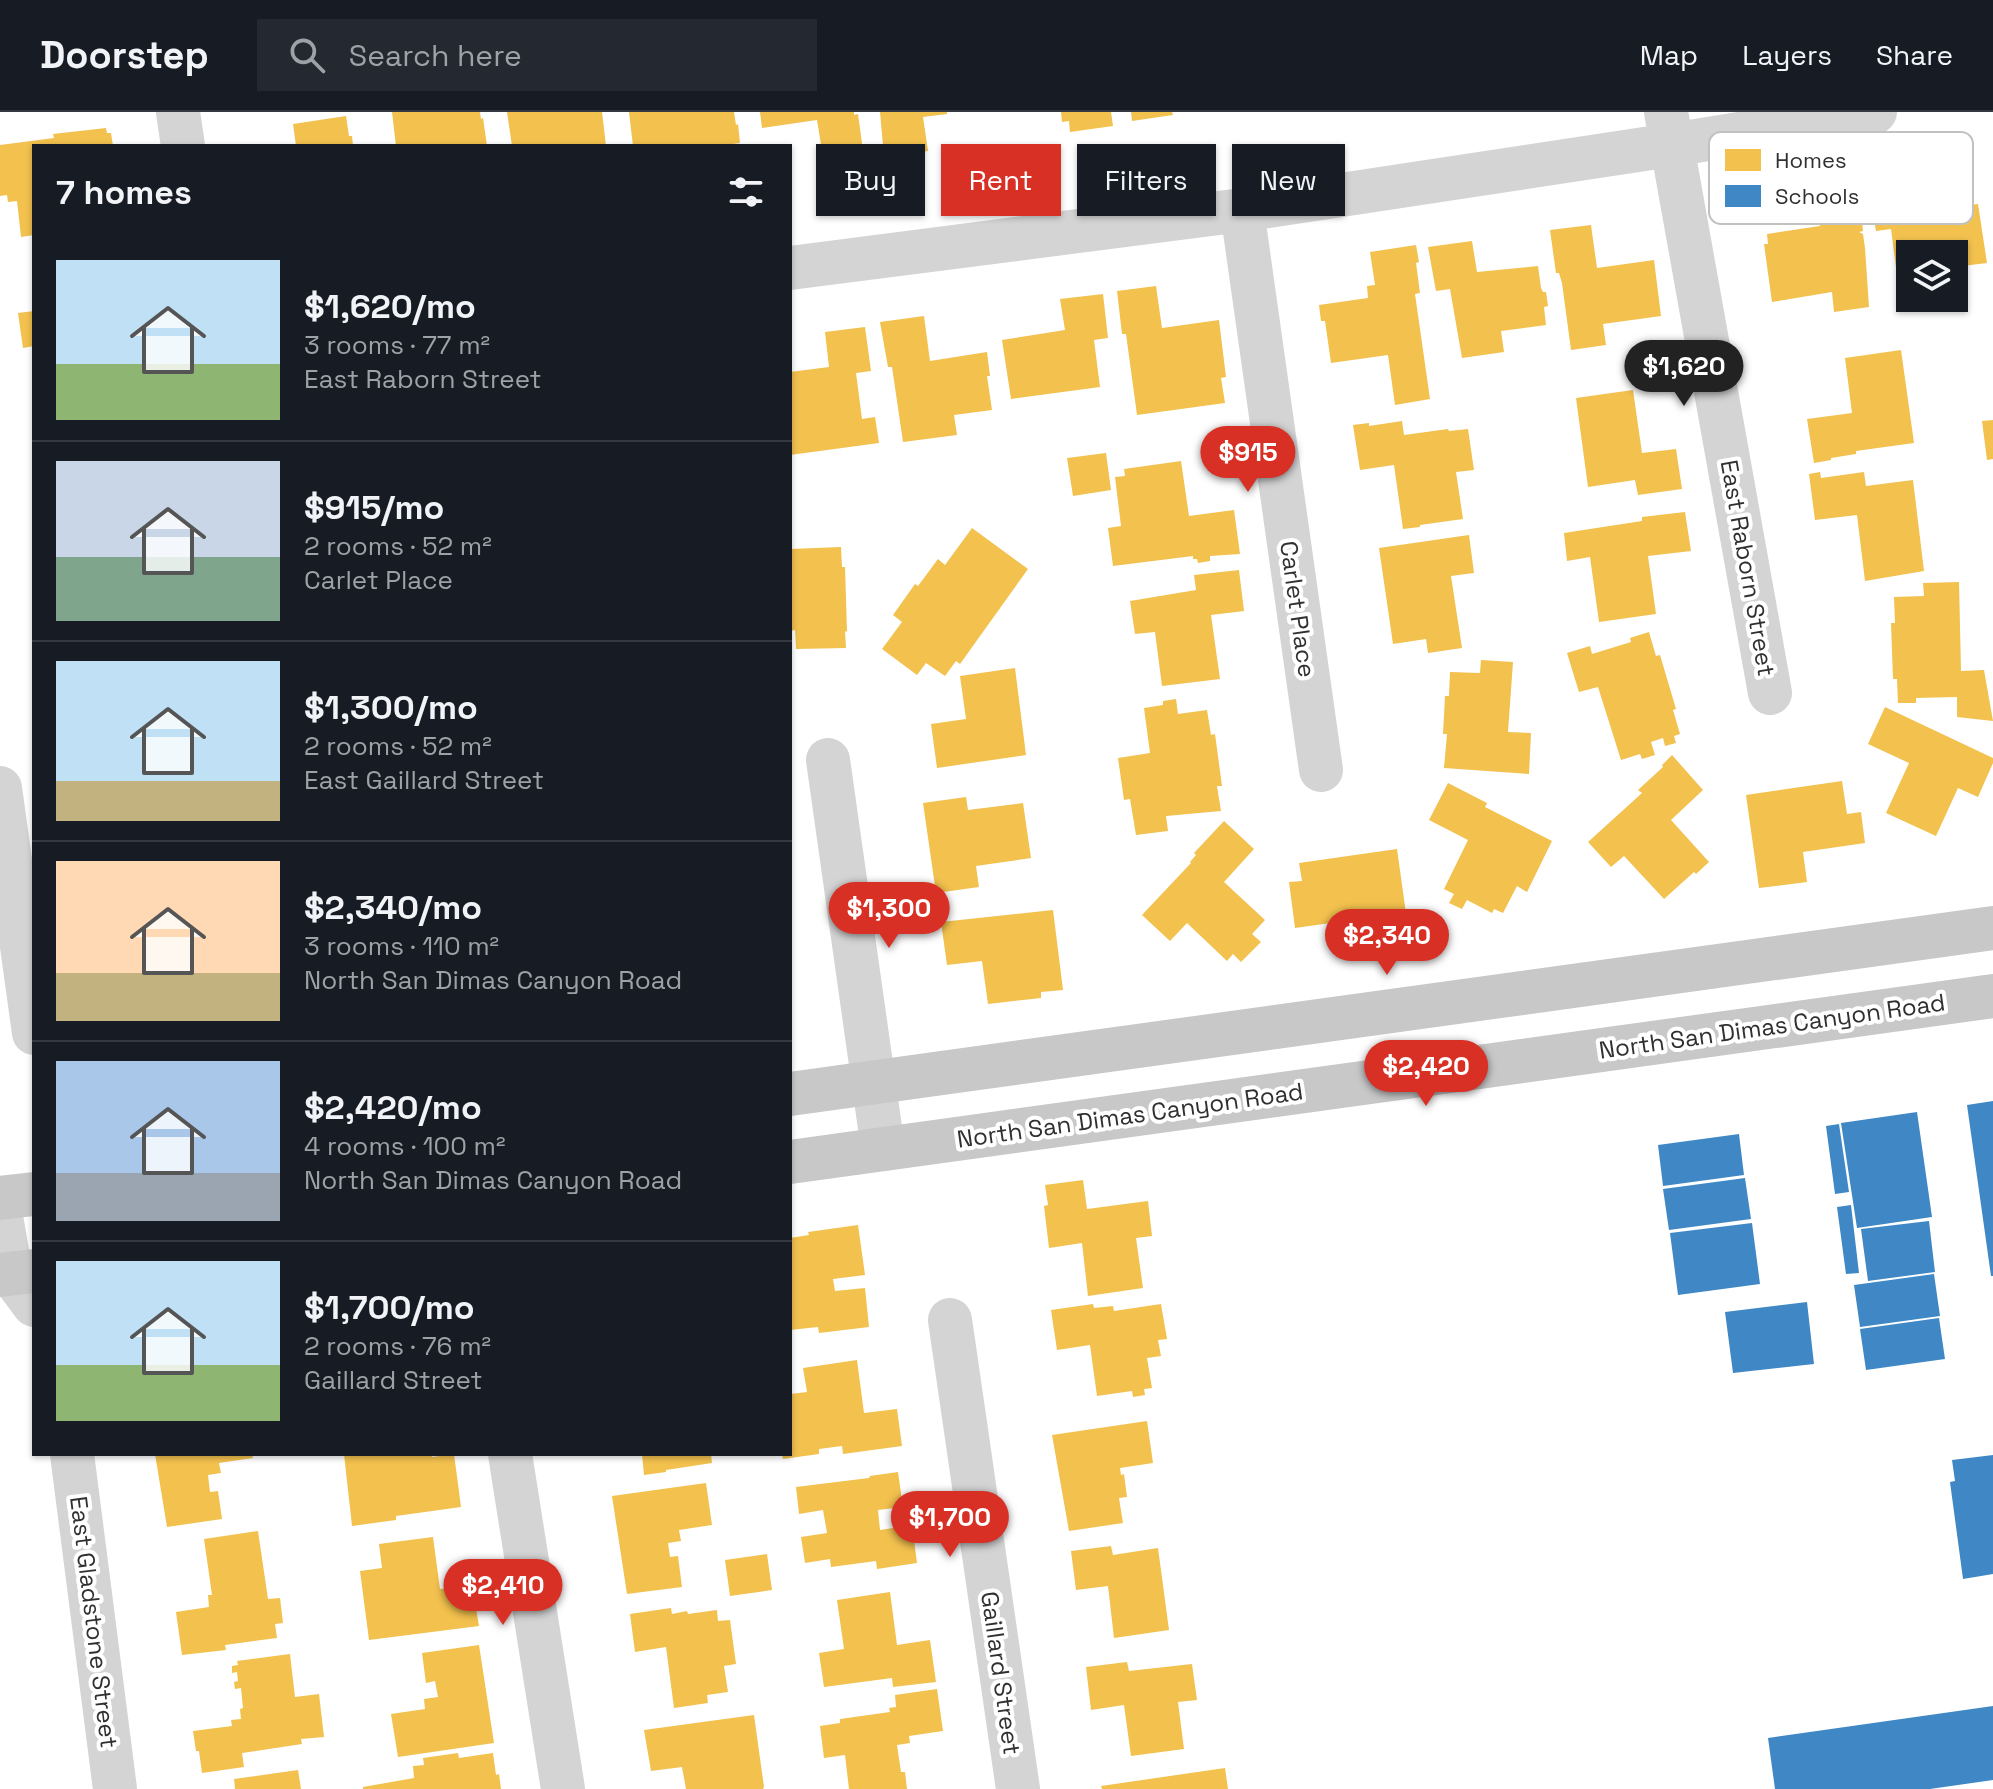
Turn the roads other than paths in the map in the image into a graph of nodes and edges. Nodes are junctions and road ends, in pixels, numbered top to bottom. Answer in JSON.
{"nodes":[{"id":1,"x":178,"y":112,"type":"edge"},
{"id":2,"x":1875,"y":112,"type":"edge"},
{"id":3,"x":1668,"y":129,"type":"edge"},
{"id":4,"x":183,"y":144,"type":"edge"},
{"id":5,"x":1345,"y":190,"type":"edge"},
{"id":6,"x":1232,"y":211,"type":"edge"},
{"id":7,"x":1243,"y":216,"type":"edge"},
{"id":8,"x":792,"y":268,"type":"edge"},
{"id":9,"x":1770,"y":693,"type":"dead end"},
{"id":10,"x":828,"y":760,"type":"dead end"},
{"id":11,"x":1321,"y":770,"type":"dead end"},
{"id":12,"x":0,"y":788,"type":"edge"},
{"id":13,"x":1993,"y":928,"type":"edge"},
{"id":14,"x":1993,"y":996,"type":"edge"},
{"id":15,"x":32,"y":1019,"type":"edge"},
{"id":16,"x":873,"y":1083,"type":"junction"},
{"id":17,"x":792,"y":1094,"type":"edge"},
{"id":18,"x":883,"y":1149,"type":"junction"},
{"id":19,"x":792,"y":1162,"type":"edge"},
{"id":20,"x":32,"y":1194,"type":"edge"},
{"id":21,"x":0,"y":1198,"type":"edge"},
{"id":22,"x":0,"y":1211,"type":"edge"},
{"id":23,"x":20,"y":1281,"type":"edge"},
{"id":24,"x":950,"y":1320,"type":"dead end"},
{"id":25,"x":72,"y":1456,"type":"edge"},
{"id":26,"x":510,"y":1456,"type":"edge"},
{"id":27,"x":115,"y":1789,"type":"edge"},
{"id":28,"x":563,"y":1789,"type":"edge"},
{"id":29,"x":1018,"y":1789,"type":"edge"}],
"edges":[{"from":1,"to":4,"type":"street"},
{"from":2,"to":3,"type":"street"},
{"from":3,"to":5,"type":"street"},
{"from":3,"to":9,"type":"street","name":"East Raborn Street"},
{"from":6,"to":8,"type":"street"},
{"from":7,"to":11,"type":"street","name":"Carlet Place"},
{"from":10,"to":16,"type":"street"},
{"from":12,"to":15,"type":"street"},
{"from":13,"to":16,"type":"main road"},
{"from":14,"to":18,"type":"main road","name":"North San Dimas Canyon Road"},
{"from":16,"to":17,"type":"main road"},
{"from":16,"to":18,"type":"street"},
{"from":18,"to":19,"type":"main road","name":"North San Dimas Canyon Road"},
{"from":20,"to":21,"type":"main road"},
{"from":22,"to":23,"type":"street"},
{"from":24,"to":29,"type":"street","name":"Gaillard Street"},
{"from":25,"to":27,"type":"street","name":"East Gladstone Street"},
{"from":26,"to":28,"type":"street"}]}
